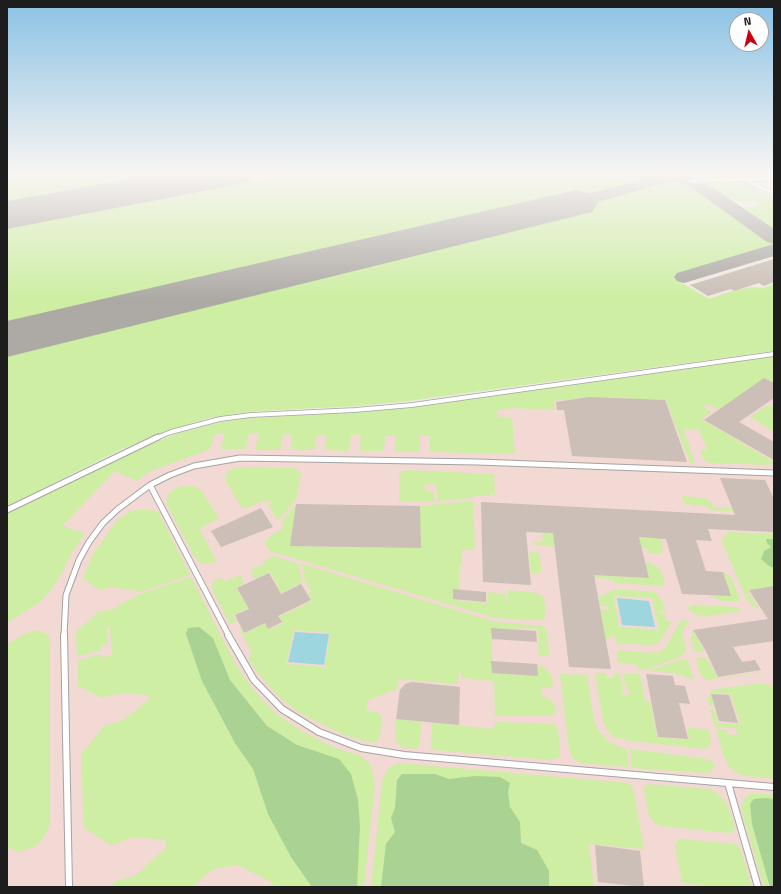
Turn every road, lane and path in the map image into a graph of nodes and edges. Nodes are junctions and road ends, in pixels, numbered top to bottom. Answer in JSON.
{"nodes":[{"id":1,"x":774,"y":354,"type":"edge"},
{"id":2,"x":774,"y":473,"type":"edge"},
{"id":3,"x":150,"y":485,"type":"junction"},
{"id":4,"x":7,"y":510,"type":"edge"},
{"id":5,"x":728,"y":783,"type":"junction"},
{"id":6,"x":774,"y":787,"type":"edge"},
{"id":7,"x":69,"y":887,"type":"edge"},
{"id":8,"x":758,"y":887,"type":"edge"}],
"edges":[{"from":1,"to":4,"type":"lane"},
{"from":2,"to":3,"type":"lane"},
{"from":3,"to":5,"type":"lane"},
{"from":3,"to":7,"type":"lane"},
{"from":5,"to":6,"type":"lane"},
{"from":5,"to":8,"type":"lane"}]}
